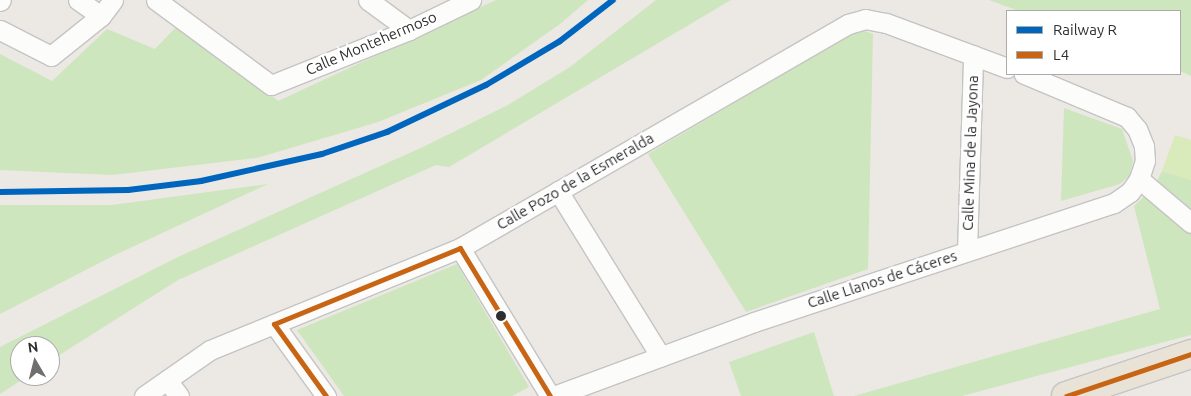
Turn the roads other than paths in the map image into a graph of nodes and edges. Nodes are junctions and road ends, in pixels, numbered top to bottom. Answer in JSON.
{"nodes":[{"id":1,"x":78,"y":0,"type":"edge"},
{"id":2,"x":113,"y":0,"type":"edge"},
{"id":3,"x":156,"y":0,"type":"edge"},
{"id":4,"x":368,"y":0,"type":"edge"},
{"id":5,"x":471,"y":0,"type":"edge"},
{"id":6,"x":101,"y":16,"type":"junction"},
{"id":7,"x":0,"y":30,"type":"edge"},
{"id":8,"x":409,"y":30,"type":"junction"},
{"id":9,"x":973,"y":55,"type":"junction"},
{"id":10,"x":1006,"y":68,"type":"edge"},
{"id":11,"x":1026,"y":75,"type":"edge"},
{"id":12,"x":1139,"y":179,"type":"junction"},
{"id":13,"x":558,"y":191,"type":"junction"},
{"id":14,"x":1191,"y":222,"type":"edge"},
{"id":15,"x":460,"y":248,"type":"junction"},
{"id":16,"x":967,"y":251,"type":"junction"},
{"id":17,"x":274,"y":324,"type":"junction"},
{"id":18,"x":1191,"y":354,"type":"edge"},
{"id":19,"x":661,"y":357,"type":"junction"},
{"id":20,"x":1158,"y":364,"type":"junction"},
{"id":21,"x":167,"y":380,"type":"junction"},
{"id":22,"x":144,"y":396,"type":"edge"},
{"id":23,"x":179,"y":396,"type":"edge"},
{"id":24,"x":326,"y":396,"type":"edge"},
{"id":25,"x":552,"y":396,"type":"edge"},
{"id":26,"x":1043,"y":396,"type":"edge"},
{"id":27,"x":1066,"y":396,"type":"edge"}],
"edges":[{"from":1,"to":6,"type":"street"},
{"from":2,"to":6,"type":"street"},
{"from":3,"to":8,"type":"street","name":"Calle Montehermoso"},
{"from":4,"to":8,"type":"street"},
{"from":5,"to":8,"type":"street","name":"Calle Montehermoso"},
{"from":6,"to":7,"type":"street"},
{"from":9,"to":10,"type":"street","name":"Calle Pozo de la Esmeralda"},
{"from":9,"to":13,"type":"street","name":"Calle Pozo de la Esmeralda"},
{"from":9,"to":16,"type":"street","name":"Calle Mina de la Jayona"},
{"from":11,"to":12,"type":"street","name":"Calle Llanos de Cáceres"},
{"from":12,"to":14,"type":"street"},
{"from":12,"to":16,"type":"street","name":"Calle Llanos de Cáceres"},
{"from":13,"to":15,"type":"street","name":"Calle Pozo de la Esmeralda"},
{"from":13,"to":19,"type":"street"},
{"from":15,"to":17,"type":"street","name":"Calle Pozo de la Esmeralda"},
{"from":15,"to":25,"type":"street"},
{"from":16,"to":19,"type":"street","name":"Calle Llanos de Cáceres"},
{"from":17,"to":21,"type":"street","name":"Calle Pozo de la Esmeralda"},
{"from":17,"to":24,"type":"street"},
{"from":18,"to":20,"type":"highway"},
{"from":19,"to":25,"type":"street","name":"Calle Llanos de Cáceres"},
{"from":20,"to":26,"type":"highway"},
{"from":20,"to":27,"type":"highway"},
{"from":21,"to":22,"type":"street","name":"Calle Pozo de la Esmeralda"},
{"from":21,"to":23,"type":"street"}]}
